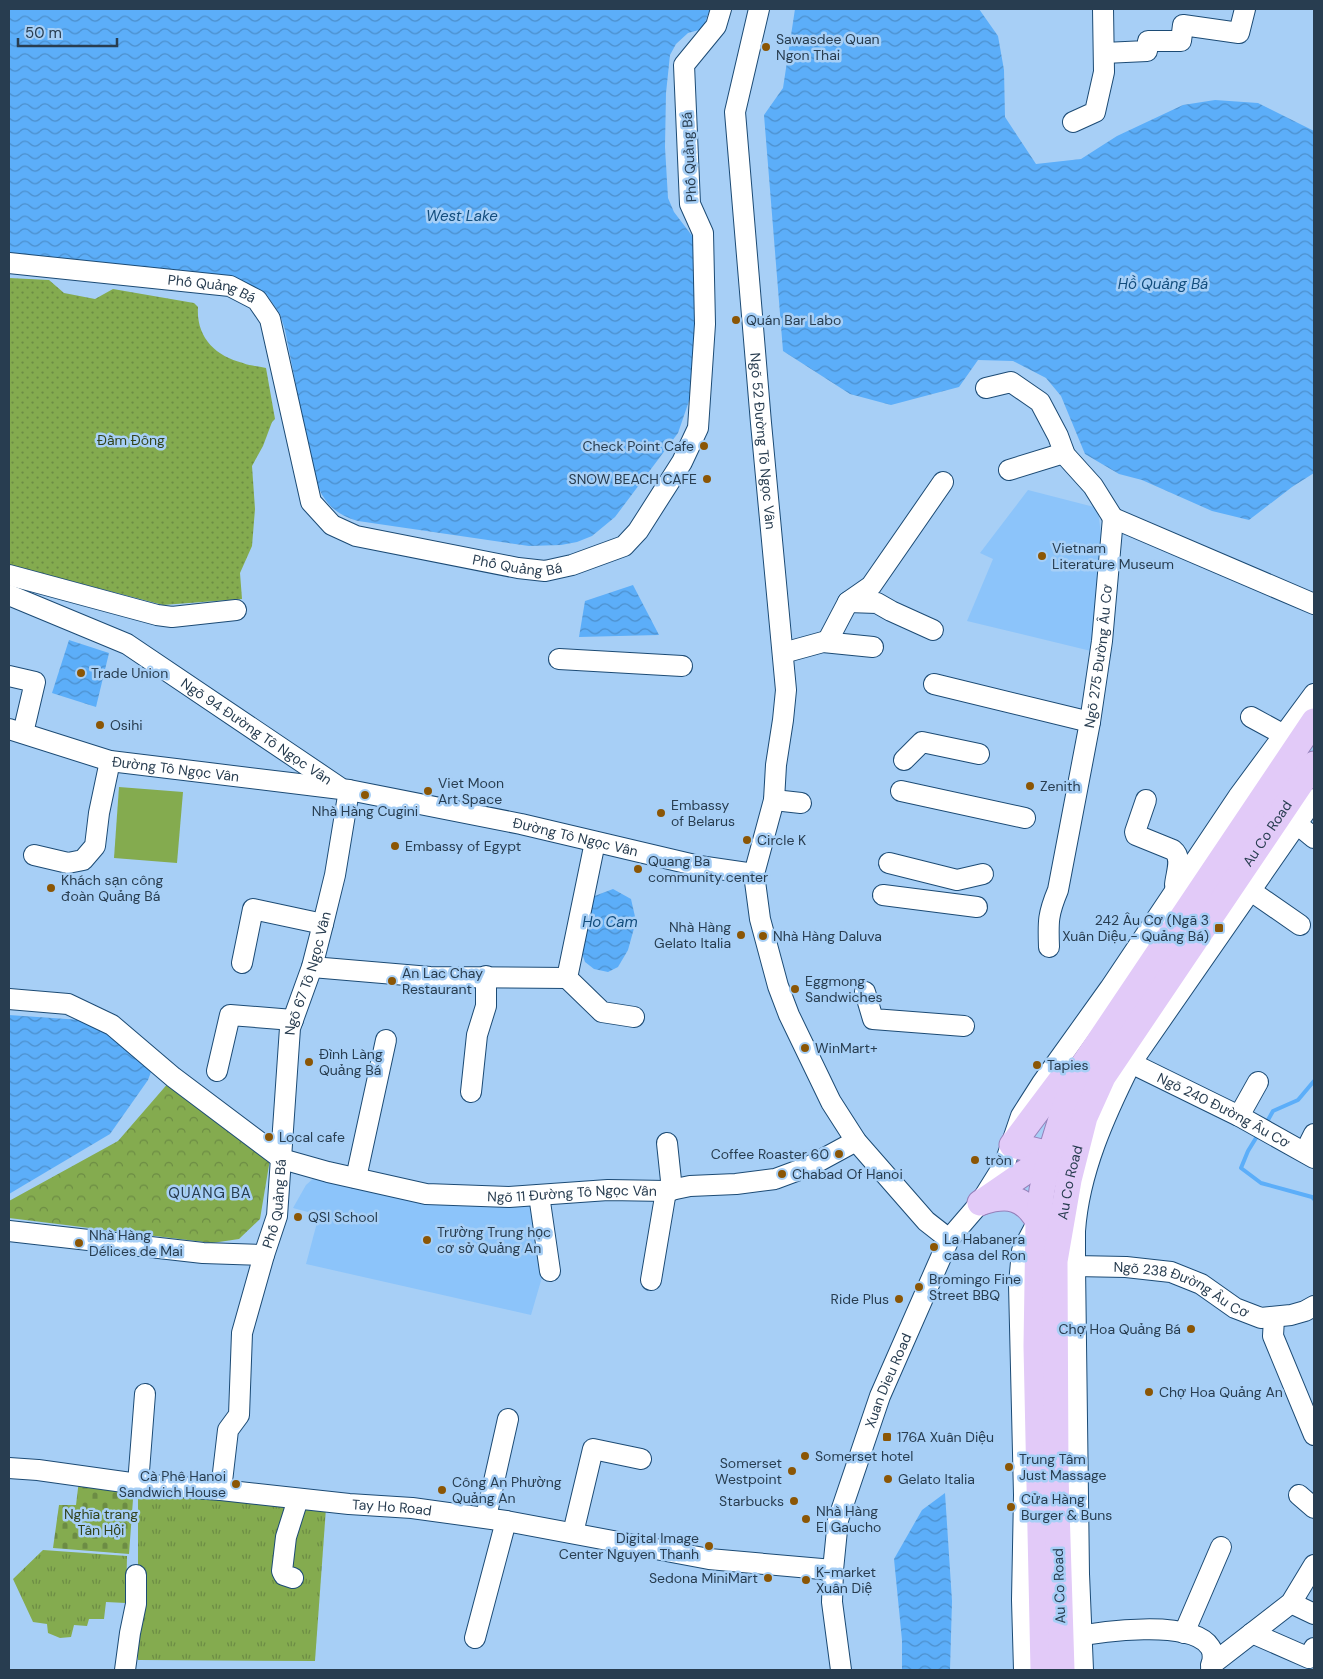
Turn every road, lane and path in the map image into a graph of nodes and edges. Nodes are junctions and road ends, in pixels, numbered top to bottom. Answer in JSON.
{"nodes":[{"id":1,"x":721,"y":9,"type":"edge"},
{"id":2,"x":758,"y":9,"type":"edge"},
{"id":3,"x":1103,"y":9,"type":"edge"},
{"id":4,"x":1245,"y":9,"type":"edge"},
{"id":5,"x":1104,"y":53,"type":"junction"},
{"id":6,"x":1073,"y":122,"type":"dead end"},
{"id":7,"x":9,"y":263,"type":"edge"},
{"id":8,"x":986,"y":388,"type":"dead end"},
{"id":9,"x":1064,"y":452,"type":"junction"},
{"id":10,"x":1009,"y":470,"type":"dead end"},
{"id":11,"x":943,"y":482,"type":"dead end"},
{"id":12,"x":1113,"y":518,"type":"junction"},
{"id":13,"x":9,"y":575,"type":"edge"},
{"id":14,"x":9,"y":596,"type":"edge"},
{"id":15,"x":848,"y":602,"type":"junction"},
{"id":16,"x":1314,"y":604,"type":"edge"},
{"id":17,"x":236,"y":610,"type":"dead end"},
{"id":18,"x":933,"y":630,"type":"dead end"},
{"id":19,"x":827,"y":642,"type":"junction"},
{"id":20,"x":873,"y":647,"type":"dead end"},
{"id":21,"x":783,"y":653,"type":"junction"},
{"id":22,"x":559,"y":659,"type":"dead end"},
{"id":23,"x":682,"y":666,"type":"dead end"},
{"id":24,"x":9,"y":676,"type":"edge"},
{"id":25,"x":934,"y":684,"type":"dead end"},
{"id":26,"x":1314,"y":694,"type":"edge"},
{"id":27,"x":1251,"y":717,"type":"dead end"},
{"id":28,"x":1314,"y":720,"type":"edge"},
{"id":29,"x":1090,"y":722,"type":"junction"},
{"id":30,"x":16,"y":731,"type":"edge"},
{"id":31,"x":1284,"y":734,"type":"junction"},
{"id":32,"x":979,"y":754,"type":"dead end"},
{"id":33,"x":904,"y":760,"type":"dead end"},
{"id":34,"x":110,"y":761,"type":"junction"},
{"id":35,"x":1284,"y":764,"type":"junction"},
{"id":36,"x":1311,"y":780,"type":"edge"},
{"id":37,"x":346,"y":789,"type":"junction"},
{"id":38,"x":901,"y":791,"type":"dead end"},
{"id":39,"x":774,"y":800,"type":"junction"},
{"id":40,"x":1146,"y":800,"type":"dead end"},
{"id":41,"x":801,"y":803,"type":"dead end"},
{"id":42,"x":1025,"y":818,"type":"dead end"},
{"id":43,"x":1297,"y":824,"type":"junction"},
{"id":44,"x":1314,"y":838,"type":"edge"},
{"id":45,"x":595,"y":842,"type":"junction"},
{"id":46,"x":34,"y":855,"type":"dead end"},
{"id":47,"x":889,"y":862,"type":"dead end"},
{"id":48,"x":754,"y":874,"type":"junction"},
{"id":49,"x":983,"y":874,"type":"dead end"},
{"id":50,"x":1251,"y":891,"type":"junction"},
{"id":51,"x":1174,"y":892,"type":"junction"},
{"id":52,"x":883,"y":895,"type":"dead end"},
{"id":53,"x":977,"y":907,"type":"dead end"},
{"id":54,"x":323,"y":924,"type":"junction"},
{"id":55,"x":1300,"y":925,"type":"dead end"},
{"id":56,"x":1049,"y":947,"type":"dead end"},
{"id":57,"x":242,"y":962,"type":"dead end"},
{"id":58,"x":312,"y":967,"type":"junction"},
{"id":59,"x":486,"y":976,"type":"junction"},
{"id":60,"x":567,"y":978,"type":"junction"},
{"id":61,"x":865,"y":992,"type":"dead end"},
{"id":62,"x":9,"y":999,"type":"edge"},
{"id":63,"x":634,"y":1017,"type":"dead end"},
{"id":64,"x":293,"y":1020,"type":"junction"},
{"id":65,"x":964,"y":1026,"type":"dead end"},
{"id":66,"x":386,"y":1040,"type":"dead end"},
{"id":67,"x":1069,"y":1050,"type":"junction"},
{"id":68,"x":1131,"y":1063,"type":"junction"},
{"id":69,"x":216,"y":1070,"type":"dead end"},
{"id":70,"x":1258,"y":1082,"type":"dead end"},
{"id":71,"x":471,"y":1092,"type":"dead end"},
{"id":72,"x":1240,"y":1116,"type":"junction"},
{"id":73,"x":1314,"y":1134,"type":"edge"},
{"id":74,"x":856,"y":1141,"type":"junction"},
{"id":75,"x":667,"y":1142,"type":"dead end"},
{"id":76,"x":1012,"y":1145,"type":"junction"},
{"id":77,"x":1050,"y":1155,"type":"junction"},
{"id":78,"x":1309,"y":1155,"type":"edge"},
{"id":79,"x":282,"y":1159,"type":"junction"},
{"id":80,"x":1074,"y":1159,"type":"junction"},
{"id":81,"x":356,"y":1178,"type":"junction"},
{"id":82,"x":669,"y":1191,"type":"junction"},
{"id":83,"x":539,"y":1194,"type":"junction"},
{"id":84,"x":980,"y":1203,"type":"junction"},
{"id":85,"x":1038,"y":1221,"type":"junction"},
{"id":86,"x":9,"y":1231,"type":"edge"},
{"id":87,"x":949,"y":1239,"type":"junction"},
{"id":88,"x":264,"y":1255,"type":"junction"},
{"id":89,"x":1065,"y":1264,"type":"junction"},
{"id":90,"x":550,"y":1271,"type":"dead end"},
{"id":91,"x":651,"y":1280,"type":"dead end"},
{"id":92,"x":1314,"y":1306,"type":"edge"},
{"id":93,"x":1274,"y":1318,"type":"junction"},
{"id":94,"x":145,"y":1394,"type":"dead end"},
{"id":95,"x":508,"y":1419,"type":"dead end"},
{"id":96,"x":1314,"y":1435,"type":"edge"},
{"id":97,"x":641,"y":1458,"type":"dead end"},
{"id":98,"x":12,"y":1472,"type":"edge"},
{"id":99,"x":138,"y":1484,"type":"junction"},
{"id":100,"x":221,"y":1490,"type":"junction"},
{"id":101,"x":298,"y":1499,"type":"junction"},
{"id":102,"x":486,"y":1518,"type":"junction"},
{"id":103,"x":506,"y":1521,"type":"junction"},
{"id":104,"x":1048,"y":1526,"type":"junction"},
{"id":105,"x":573,"y":1533,"type":"junction"},
{"id":106,"x":1220,"y":1546,"type":"dead end"},
{"id":107,"x":1314,"y":1565,"type":"edge"},
{"id":108,"x":833,"y":1570,"type":"junction"},
{"id":109,"x":136,"y":1575,"type":"dead end"},
{"id":110,"x":293,"y":1578,"type":"dead end"},
{"id":111,"x":1291,"y":1603,"type":"junction"},
{"id":112,"x":1314,"y":1614,"type":"edge"},
{"id":113,"x":1184,"y":1633,"type":"junction"},
{"id":114,"x":1252,"y":1633,"type":"junction"},
{"id":115,"x":1071,"y":1637,"type":"junction"},
{"id":116,"x":474,"y":1638,"type":"dead end"},
{"id":117,"x":1314,"y":1648,"type":"edge"},
{"id":118,"x":1211,"y":1668,"type":"edge"},
{"id":119,"x":125,"y":1670,"type":"edge"},
{"id":120,"x":841,"y":1670,"type":"edge"},
{"id":121,"x":1024,"y":1670,"type":"edge"},
{"id":122,"x":1043,"y":1670,"type":"edge"},
{"id":123,"x":1062,"y":1670,"type":"edge"},
{"id":124,"x":1083,"y":1670,"type":"edge"}],
"edges":[{"from":1,"to":7,"type":"street","name":"Phố Quảng Bá"},
{"from":2,"to":21,"type":"street","name":"Ngõ 52 Đường Tô Ngọc Vân"},
{"from":3,"to":5,"type":"street"},
{"from":4,"to":5,"type":"street"},
{"from":5,"to":6,"type":"street"},
{"from":8,"to":9,"type":"street"},
{"from":9,"to":10,"type":"street"},
{"from":9,"to":12,"type":"street"},
{"from":11,"to":15,"type":"street"},
{"from":12,"to":16,"type":"street"},
{"from":12,"to":29,"type":"street","name":"Ngõ 275 Đường Âu Cơ"},
{"from":13,"to":17,"type":"street"},
{"from":14,"to":37,"type":"street","name":"Ngõ 94 Đường Tô Ngọc Vân"},
{"from":15,"to":18,"type":"street"},
{"from":15,"to":19,"type":"street"},
{"from":19,"to":20,"type":"street"},
{"from":19,"to":21,"type":"street"},
{"from":21,"to":39,"type":"street","name":"Ngõ 52 Đường Tô Ngọc Vân"},
{"from":22,"to":23,"type":"street"},
{"from":24,"to":30,"type":"street"},
{"from":25,"to":29,"type":"street"},
{"from":26,"to":31,"type":"street","name":"Au Co Road"},
{"from":27,"to":31,"type":"street"},
{"from":28,"to":35,"type":"main road","name":"Au Co Road"},
{"from":29,"to":56,"type":"street","name":"Ngõ 275 Đường Âu Cơ"},
{"from":30,"to":34,"type":"street","name":"Đường Tô Ngọc Vân"},
{"from":31,"to":51,"type":"street","name":"Au Co Road"},
{"from":32,"to":33,"type":"street"},
{"from":34,"to":37,"type":"street","name":"Đường Tô Ngọc Vân"},
{"from":34,"to":46,"type":"street"},
{"from":35,"to":36,"type":"main road"},
{"from":35,"to":67,"type":"main road","name":"Au Co Road"},
{"from":36,"to":43,"type":"street","name":"Au Co Road"},
{"from":36,"to":80,"type":"main road","name":"Au Co Road"},
{"from":37,"to":45,"type":"street","name":"Đường Tô Ngọc Vân"},
{"from":37,"to":54,"type":"street","name":"Ngõ 67 Tô Ngọc Vân"},
{"from":38,"to":42,"type":"street"},
{"from":39,"to":41,"type":"street"},
{"from":39,"to":48,"type":"street","name":"Ngõ 52 Đường Tô Ngọc Vân"},
{"from":40,"to":51,"type":"street"},
{"from":43,"to":44,"type":"street"},
{"from":43,"to":50,"type":"street","name":"Au Co Road"},
{"from":45,"to":48,"type":"street","name":"Đường Tô Ngọc Vân"},
{"from":45,"to":60,"type":"street"},
{"from":47,"to":49,"type":"street"},
{"from":48,"to":74,"type":"street"},
{"from":50,"to":55,"type":"street"},
{"from":50,"to":68,"type":"street","name":"Au Co Road"},
{"from":51,"to":67,"type":"street","name":"Au Co Road"},
{"from":52,"to":53,"type":"street"},
{"from":54,"to":57,"type":"street"},
{"from":54,"to":58,"type":"street","name":"Ngõ 67 Tô Ngọc Vân"},
{"from":58,"to":59,"type":"street"},
{"from":58,"to":64,"type":"street","name":"Ngõ 67 Tô Ngọc Vân"},
{"from":59,"to":60,"type":"street"},
{"from":59,"to":71,"type":"street"},
{"from":60,"to":63,"type":"street"},
{"from":61,"to":65,"type":"street"},
{"from":62,"to":79,"type":"street","name":"Phố Quảng Bá"},
{"from":64,"to":69,"type":"street"},
{"from":64,"to":79,"type":"street","name":"Ngõ 67 Tô Ngọc Vân"},
{"from":66,"to":81,"type":"street"},
{"from":67,"to":76,"type":"main road"},
{"from":67,"to":77,"type":"main road","name":"Au Co Road"},
{"from":68,"to":72,"type":"street","name":"Ngõ 240 Đường Âu Cơ"},
{"from":68,"to":89,"type":"street","name":"Au Co Road"},
{"from":70,"to":72,"type":"street"},
{"from":72,"to":78,"type":"street","name":"Ngõ 240 Đường Âu Cơ"},
{"from":73,"to":78,"type":"street"},
{"from":74,"to":82,"type":"street","name":"Ngõ 11 Đường Tô Ngọc Vân"},
{"from":74,"to":87,"type":"street"},
{"from":75,"to":82,"type":"street"},
{"from":76,"to":77,"type":"main road"},
{"from":76,"to":84,"type":"street","name":"Xuan Dieu Road"},
{"from":77,"to":80,"type":"main road"},
{"from":77,"to":84,"type":"main road"},
{"from":77,"to":85,"type":"main road","name":"Au Co Road"},
{"from":79,"to":81,"type":"street","name":"Ngõ 11 Đường Tô Ngọc Vân"},
{"from":79,"to":88,"type":"street","name":"Phố Quảng Bá"},
{"from":80,"to":89,"type":"main road","name":"Au Co Road"},
{"from":81,"to":83,"type":"street","name":"Ngõ 11 Đường Tô Ngọc Vân"},
{"from":82,"to":83,"type":"street","name":"Ngõ 11 Đường Tô Ngọc Vân"},
{"from":82,"to":91,"type":"street"},
{"from":83,"to":90,"type":"street"},
{"from":84,"to":85,"type":"main road"},
{"from":84,"to":87,"type":"street","name":"Xuan Dieu Road"},
{"from":85,"to":104,"type":"main road","name":"Au Co Road"},
{"from":85,"to":121,"type":"street","name":"Au Co Road"},
{"from":86,"to":88,"type":"street","name":"Phố Quảng Bá"},
{"from":87,"to":108,"type":"street","name":"Xuan Dieu Road"},
{"from":88,"to":100,"type":"street"},
{"from":89,"to":93,"type":"street","name":"Ngõ 238 Đường Âu Cơ"},
{"from":89,"to":104,"type":"main road","name":"Au Co Road"},
{"from":89,"to":115,"type":"street","name":"Au Co Road"},
{"from":92,"to":93,"type":"street","name":"Ngõ 238 Đường Âu Cơ"},
{"from":93,"to":96,"type":"street"},
{"from":94,"to":99,"type":"street"},
{"from":95,"to":102,"type":"street"},
{"from":97,"to":105,"type":"street"},
{"from":98,"to":99,"type":"street","name":"Tay Ho Road"},
{"from":99,"to":100,"type":"street","name":"Tay Ho Road"},
{"from":100,"to":101,"type":"street","name":"Tay Ho Road"},
{"from":101,"to":102,"type":"street","name":"Tay Ho Road"},
{"from":101,"to":110,"type":"street"},
{"from":102,"to":103,"type":"street","name":"Tay Ho Road"},
{"from":103,"to":105,"type":"street","name":"Tay Ho Road"},
{"from":103,"to":116,"type":"street"},
{"from":104,"to":115,"type":"main road","name":"Au Co Road"},
{"from":104,"to":122,"type":"main road","name":"Au Co Road"},
{"from":105,"to":108,"type":"street","name":"Tay Ho Road"},
{"from":106,"to":113,"type":"street"},
{"from":107,"to":111,"type":"street"},
{"from":108,"to":120,"type":"street","name":"Xuan Dieu Road"},
{"from":109,"to":119,"type":"street"},
{"from":111,"to":112,"type":"street"},
{"from":111,"to":114,"type":"street"},
{"from":113,"to":115,"type":"street"},
{"from":113,"to":118,"type":"street"},
{"from":114,"to":117,"type":"street"},
{"from":114,"to":118,"type":"street"},
{"from":115,"to":123,"type":"main road","name":"Au Co Road"},
{"from":115,"to":124,"type":"street","name":"Au Co Road"}]}
